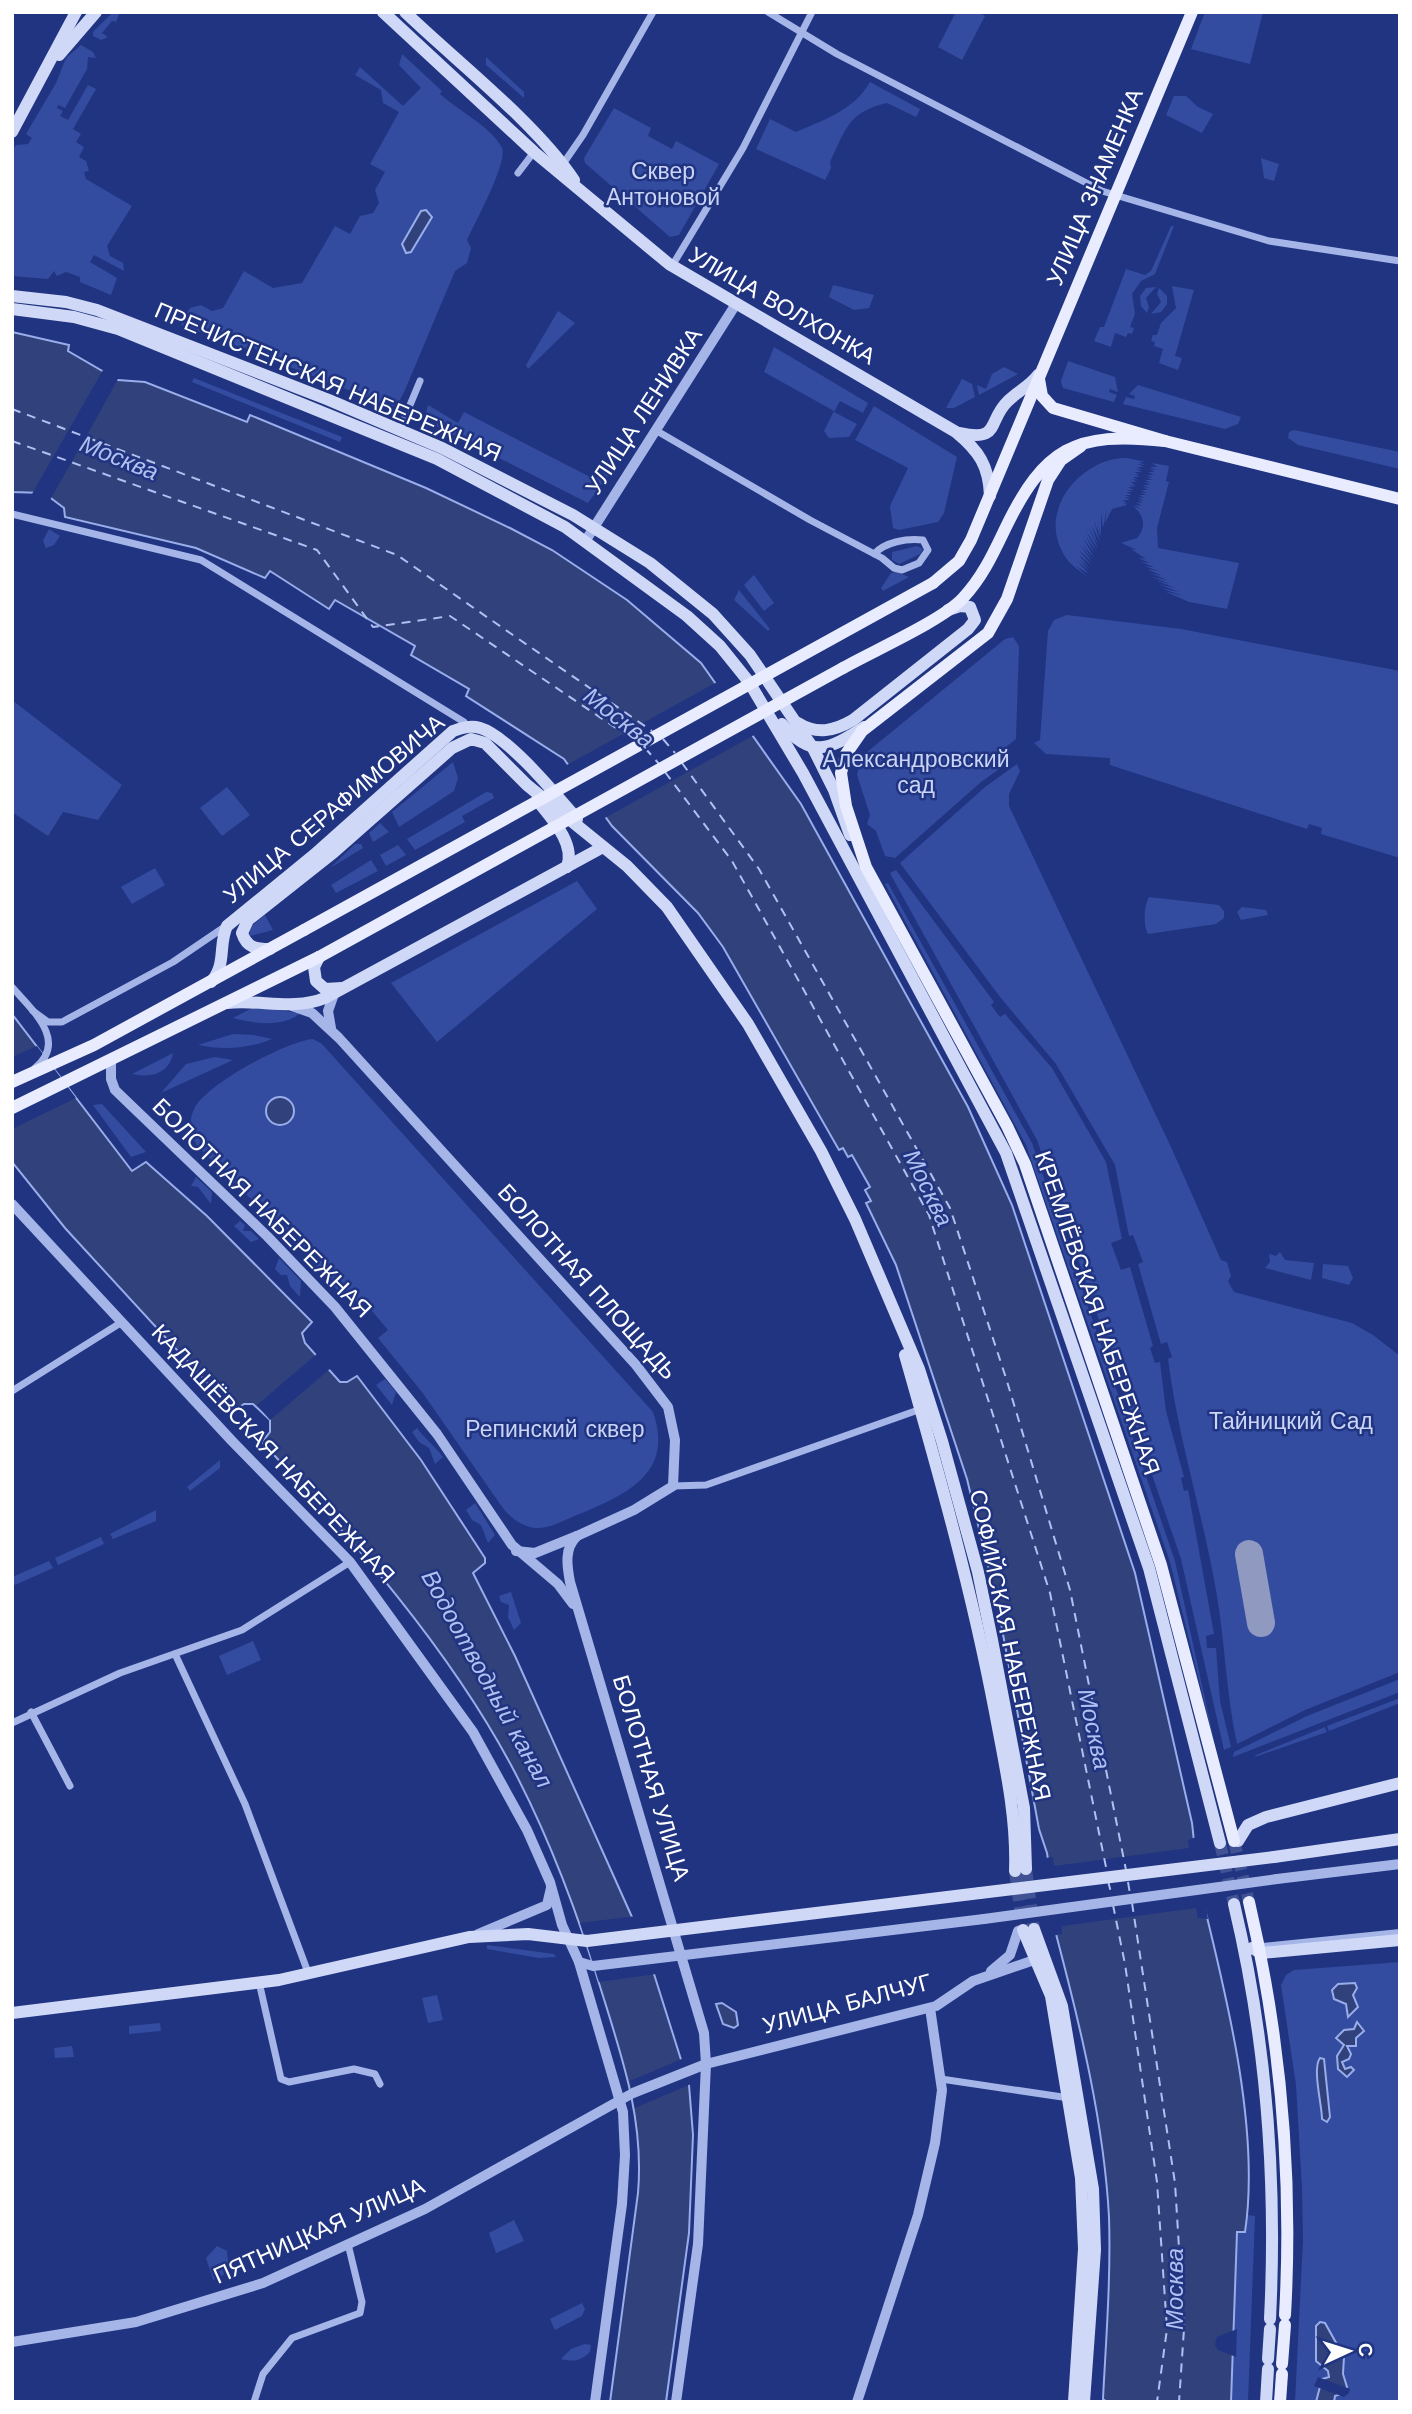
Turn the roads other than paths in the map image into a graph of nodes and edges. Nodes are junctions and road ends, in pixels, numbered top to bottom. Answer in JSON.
{"nodes":[{"id":1,"x":76,"y":12,"type":"edge"},
{"id":2,"x":96,"y":12,"type":"edge"},
{"id":3,"x":383,"y":12,"type":"edge"},
{"id":4,"x":405,"y":12,"type":"edge"},
{"id":5,"x":653,"y":12,"type":"edge"},
{"id":6,"x":768,"y":12,"type":"edge"},
{"id":7,"x":812,"y":12,"type":"edge"},
{"id":8,"x":1192,"y":12,"type":"edge"},
{"id":9,"x":800,"y":34,"type":"junction"},
{"id":10,"x":48,"y":69,"type":"junction"},
{"id":11,"x":12,"y":132,"type":"edge"},
{"id":12,"x":534,"y":152,"type":"junction"},
{"id":13,"x":563,"y":164,"type":"junction"},
{"id":14,"x":518,"y":173,"type":"dead end"},
{"id":15,"x":582,"y":192,"type":"junction"},
{"id":16,"x":1114,"y":195,"type":"junction"},
{"id":17,"x":1400,"y":261,"type":"edge"},
{"id":18,"x":672,"y":266,"type":"junction"},
{"id":19,"x":12,"y":296,"type":"edge"},
{"id":20,"x":736,"y":304,"type":"junction"},
{"id":21,"x":12,"y":309,"type":"edge"},
{"id":22,"x":1040,"y":375,"type":"junction"},
{"id":23,"x":420,"y":382,"type":"dead end"},
{"id":24,"x":400,"y":429,"type":"junction"},
{"id":25,"x":657,"y":431,"type":"junction"},
{"id":26,"x":956,"y":432,"type":"junction"},
{"id":27,"x":1166,"y":441,"type":"junction"},
{"id":28,"x":1082,"y":446,"type":"junction"},
{"id":29,"x":990,"y":496,"type":"junction"},
{"id":30,"x":1400,"y":499,"type":"edge"},
{"id":31,"x":12,"y":514,"type":"edge"},
{"id":32,"x":595,"y":526,"type":"junction"},
{"id":33,"x":586,"y":540,"type":"junction"},
{"id":34,"x":874,"y":554,"type":"junction"},
{"id":35,"x":948,"y":610,"type":"junction"},
{"id":36,"x":758,"y":697,"type":"junction"},
{"id":37,"x":792,"y":717,"type":"junction"},
{"id":38,"x":870,"y":724,"type":"junction"},
{"id":39,"x":469,"y":733,"type":"junction"},
{"id":40,"x":813,"y":748,"type":"junction"},
{"id":41,"x":527,"y":785,"type":"junction"},
{"id":42,"x":388,"y":796,"type":"junction"},
{"id":43,"x":847,"y":828,"type":"joint"},
{"id":44,"x":834,"y":833,"type":"joint"},
{"id":45,"x":603,"y":848,"type":"junction"},
{"id":46,"x":566,"y":867,"type":"junction"},
{"id":47,"x":866,"y":867,"type":"junction"},
{"id":48,"x":228,"y":926,"type":"junction"},
{"id":49,"x":270,"y":949,"type":"junction"},
{"id":50,"x":319,"y":957,"type":"junction"},
{"id":51,"x":211,"y":982,"type":"junction"},
{"id":52,"x":12,"y":987,"type":"edge"},
{"id":53,"x":340,"y":991,"type":"junction"},
{"id":54,"x":226,"y":1003,"type":"junction"},
{"id":55,"x":292,"y":1006,"type":"junction"},
{"id":56,"x":33,"y":1011,"type":"junction"},
{"id":57,"x":332,"y":1031,"type":"junction"},
{"id":58,"x":48,"y":1061,"type":"junction"},
{"id":59,"x":111,"y":1062,"type":"junction"},
{"id":60,"x":12,"y":1082,"type":"edge"},
{"id":61,"x":12,"y":1108,"type":"edge"},
{"id":62,"x":15,"y":1210,"type":"edge"},
{"id":63,"x":122,"y":1322,"type":"junction"},
{"id":64,"x":12,"y":1391,"type":"edge"},
{"id":65,"x":926,"y":1408,"type":"junction"},
{"id":66,"x":673,"y":1486,"type":"junction"},
{"id":67,"x":577,"y":1536,"type":"junction"},
{"id":68,"x":516,"y":1551,"type":"junction"},
{"id":69,"x":350,"y":1562,"type":"junction"},
{"id":70,"x":578,"y":1613,"type":"junction"},
{"id":71,"x":174,"y":1654,"type":"junction"},
{"id":72,"x":31,"y":1712,"type":"junction"},
{"id":73,"x":12,"y":1723,"type":"edge"},
{"id":74,"x":1400,"y":1783,"type":"edge"},
{"id":75,"x":70,"y":1786,"type":"dead end"},
{"id":76,"x":1400,"y":1839,"type":"edge"},
{"id":77,"x":1220,"y":1843,"type":"tunnel mouth"},
{"id":78,"x":1400,"y":1864,"type":"edge"},
{"id":79,"x":1021,"y":1870,"type":"tunnel mouth"},
{"id":80,"x":550,"y":1882,"type":"junction"},
{"id":81,"x":1249,"y":1902,"type":"tunnel mouth"},
{"id":82,"x":1234,"y":1904,"type":"tunnel mouth"},
{"id":83,"x":1025,"y":1930,"type":"joint"},
{"id":84,"x":673,"y":1932,"type":"junction"},
{"id":85,"x":1400,"y":1934,"type":"edge"},
{"id":86,"x":469,"y":1937,"type":"junction"},
{"id":87,"x":1400,"y":1940,"type":"edge"},
{"id":88,"x":569,"y":1941,"type":"junction"},
{"id":89,"x":1255,"y":1951,"type":"junction"},
{"id":90,"x":680,"y":1956,"type":"junction"},
{"id":91,"x":1040,"y":1958,"type":"junction"},
{"id":92,"x":579,"y":1962,"type":"junction"},
{"id":93,"x":309,"y":1975,"type":"junction"},
{"id":94,"x":983,"y":1976,"type":"junction"},
{"id":95,"x":259,"y":1982,"type":"junction"},
{"id":96,"x":930,"y":2008,"type":"junction"},
{"id":97,"x":12,"y":2014,"type":"edge"},
{"id":98,"x":704,"y":2033,"type":"junction"},
{"id":99,"x":727,"y":2058,"type":"junction"},
{"id":100,"x":706,"y":2064,"type":"junction"},
{"id":101,"x":688,"y":2071,"type":"joint"},
{"id":102,"x":941,"y":2079,"type":"junction"},
{"id":103,"x":380,"y":2084,"type":"dead end"},
{"id":104,"x":1069,"y":2098,"type":"junction"},
{"id":105,"x":620,"y":2100,"type":"junction"},
{"id":106,"x":348,"y":2244,"type":"junction"},
{"id":107,"x":12,"y":2342,"type":"edge"},
{"id":108,"x":254,"y":2402,"type":"edge"},
{"id":109,"x":595,"y":2402,"type":"edge"},
{"id":110,"x":676,"y":2402,"type":"edge"},
{"id":111,"x":857,"y":2402,"type":"edge"},
{"id":112,"x":1074,"y":2402,"type":"edge"},
{"id":113,"x":1084,"y":2402,"type":"edge"},
{"id":114,"x":1266,"y":2402,"type":"edge"},
{"id":115,"x":1280,"y":2402,"type":"edge"}],
"edges":[{"from":1,"to":10,"type":"main road"},
{"from":2,"to":10,"type":"main road"},
{"from":3,"to":12,"type":"main road","name":"УЛИЦА ВОЛХОНКА"},
{"from":4,"to":13,"type":"main road","name":"УЛИЦА ВОЛХОНКА"},
{"from":5,"to":13,"type":"street"},
{"from":6,"to":9,"type":"street"},
{"from":7,"to":9,"type":"street"},
{"from":8,"to":16,"type":"main road","name":"УЛИЦА ЗНАМЕНКА"},
{"from":9,"to":16,"type":"street"},
{"from":9,"to":18,"type":"street"},
{"from":10,"to":11,"type":"main road"},
{"from":12,"to":14,"type":"street"},
{"from":12,"to":15,"type":"main road","name":"УЛИЦА ВОЛХОНКА"},
{"from":13,"to":15,"type":"main road","name":"УЛИЦА ВОЛХОНКА"},
{"from":15,"to":18,"type":"main road","name":"УЛИЦА ВОЛХОНКА"},
{"from":16,"to":17,"type":"street"},
{"from":16,"to":22,"type":"main road","name":"УЛИЦА ЗНАМЕНКА"},
{"from":18,"to":20,"type":"main road","name":"УЛИЦА ВОЛХОНКА"},
{"from":19,"to":24,"type":"main road","name":"ПРЕЧИСТЕНСКАЯ НАБЕРЕЖНАЯ"},
{"from":20,"to":25,"type":"street","name":"УЛИЦА ЛЕНИВКА"},
{"from":20,"to":26,"type":"main road","name":"УЛИЦА ВОЛХОНКА"},
{"from":21,"to":33,"type":"main road","name":"ПРЕЧИСТЕНСКАЯ НАБЕРЕЖНАЯ"},
{"from":22,"to":26,"type":"main road"},
{"from":22,"to":27,"type":"main road"},
{"from":22,"to":29,"type":"main road","name":"УЛИЦА ЗНАМЕНКА"},
{"from":23,"to":24,"type":"street"},
{"from":24,"to":32,"type":"main road","name":"ПРЕЧИСТЕНСКАЯ НАБЕРЕЖНАЯ"},
{"from":25,"to":32,"type":"street","name":"УЛИЦА ЛЕНИВКА"},
{"from":25,"to":34,"type":"street"},
{"from":26,"to":29,"type":"main road","name":"УЛИЦА ВОЛХОНКА"},
{"from":27,"to":28,"type":"main road"},
{"from":27,"to":30,"type":"main road"},
{"from":28,"to":35,"type":"main road"},
{"from":28,"to":38,"type":"main road"},
{"from":29,"to":49,"type":"main road","name":"УЛИЦА ЗНАМЕНКА","bridge":true},
{"from":31,"to":39,"type":"street"},
{"from":32,"to":33,"type":"street","name":"УЛИЦА ЛЕНИВКА"},
{"from":32,"to":37,"type":"main road","name":"ПРЕЧИСТЕНСКАЯ НАБЕРЕЖНАЯ"},
{"from":33,"to":36,"type":"main road","name":"ПРЕЧИСТЕНСКАЯ НАБЕРЕЖНАЯ"},
{"from":34,"to":34,"type":"street"},
{"from":35,"to":37,"type":"main road"},
{"from":35,"to":50,"type":"main road","bridge":true},
{"from":36,"to":40,"type":"main road"},
{"from":36,"to":44,"type":"main road","name":"ПРЕЧИСТЕНСКАЯ НАБЕРЕЖНАЯ"},
{"from":37,"to":40,"type":"main road","name":"ПРЕЧИСТЕНСКАЯ НАБЕРЕЖНАЯ"},
{"from":38,"to":40,"type":"main road"},
{"from":38,"to":47,"type":"main road"},
{"from":39,"to":41,"type":"main road","name":"СОФИЙСКАЯ НАБЕРЕЖНАЯ"},
{"from":39,"to":42,"type":"main road","name":"УЛИЦА СЕРАФИМОВИЧА"},
{"from":39,"to":45,"type":"main road","name":"СОФИЙСКАЯ НАБЕРЕЖНАЯ"},
{"from":40,"to":43,"type":"main road","name":"ПРЕЧИСТЕНСКАЯ НАБЕРЕЖНАЯ"},
{"from":41,"to":45,"type":"main road","name":"СОФИЙСКАЯ НАБЕРЕЖНАЯ"},
{"from":41,"to":46,"type":"main road"},
{"from":42,"to":48,"type":"main road","name":"УЛИЦА СЕРАФИМОВИЧА"},
{"from":42,"to":49,"type":"main road","name":"УЛИЦА СЕРАФИМОВИЧА"},
{"from":43,"to":47,"type":"main road","name":"КРЕМЛЁВСКАЯ НАБЕРЕЖНАЯ"},
{"from":44,"to":77,"type":"main road","name":"КРЕМЛЁВСКАЯ НАБЕРЕЖНАЯ"},
{"from":45,"to":46,"type":"main road"},
{"from":45,"to":65,"type":"main road","name":"СОФИЙСКАЯ НАБЕРЕЖНАЯ"},
{"from":46,"to":53,"type":"main road"},
{"from":47,"to":74,"type":"main road","name":"КРЕМЛЁВСКАЯ НАБЕРЕЖНАЯ"},
{"from":48,"to":51,"type":"main road"},
{"from":48,"to":56,"type":"street"},
{"from":49,"to":51,"type":"main road"},
{"from":50,"to":53,"type":"main road"},
{"from":50,"to":54,"type":"main road"},
{"from":51,"to":58,"type":"main road"},
{"from":52,"to":56,"type":"street"},
{"from":53,"to":55,"type":"main road"},
{"from":53,"to":57,"type":"street"},
{"from":54,"to":55,"type":"main road"},
{"from":54,"to":59,"type":"main road"},
{"from":55,"to":57,"type":"street","name":"БОЛОТНАЯ ПЛОЩАДЬ"},
{"from":56,"to":58,"type":"street"},
{"from":57,"to":66,"type":"street","name":"БОЛОТНАЯ ПЛОЩАДЬ"},
{"from":58,"to":60,"type":"main road"},
{"from":59,"to":61,"type":"main road"},
{"from":59,"to":68,"type":"street","name":"БОЛОТНАЯ НАБЕРЕЖНАЯ"},
{"from":62,"to":63,"type":"street","name":"КАДАШЁВСКАЯ НАБЕРЕЖНАЯ"},
{"from":63,"to":64,"type":"street"},
{"from":63,"to":69,"type":"street","name":"КАДАШЁВСКАЯ НАБЕРЕЖНАЯ"},
{"from":65,"to":66,"type":"street"},
{"from":65,"to":79,"type":"main road","name":"СОФИЙСКАЯ НАБЕРЕЖНАЯ"},
{"from":66,"to":67,"type":"street"},
{"from":67,"to":68,"type":"street"},
{"from":67,"to":70,"type":"street","name":"БОЛОТНАЯ УЛИЦА"},
{"from":68,"to":70,"type":"street","name":"БОЛОТНАЯ УЛИЦА"},
{"from":69,"to":71,"type":"street"},
{"from":69,"to":80,"type":"street","name":"КАДАШЁВСКАЯ НАБЕРЕЖНАЯ"},
{"from":70,"to":84,"type":"street","name":"БОЛОТНАЯ УЛИЦА"},
{"from":71,"to":72,"type":"street"},
{"from":71,"to":93,"type":"street"},
{"from":72,"to":73,"type":"street"},
{"from":72,"to":75,"type":"street"},
{"from":76,"to":84,"type":"main road","bridge":true},
{"from":78,"to":90,"type":"street","bridge":true},
{"from":80,"to":86,"type":"street"},
{"from":80,"to":88,"type":"street","name":"КАДАШЁВСКАЯ НАБЕРЕЖНАЯ"},
{"from":81,"to":89,"type":"main road"},
{"from":82,"to":89,"type":"main road"},
{"from":83,"to":91,"type":"main road"},
{"from":83,"to":94,"type":"street"},
{"from":84,"to":88,"type":"main road"},
{"from":84,"to":90,"type":"street","name":"БОЛОТНАЯ УЛИЦА"},
{"from":85,"to":89,"type":"street"},
{"from":86,"to":88,"type":"main road"},
{"from":86,"to":93,"type":"main road"},
{"from":87,"to":89,"type":"main road"},
{"from":88,"to":92,"type":"street","name":"КАДАШЁВСКАЯ НАБЕРЕЖНАЯ"},
{"from":89,"to":114,"type":"main road"},
{"from":89,"to":115,"type":"main road"},
{"from":90,"to":92,"type":"street"},
{"from":90,"to":98,"type":"street","name":"БОЛОТНАЯ УЛИЦА"},
{"from":91,"to":94,"type":"street","name":"УЛИЦА БАЛЧУГ"},
{"from":91,"to":104,"type":"main road"},
{"from":91,"to":113,"type":"main road"},
{"from":92,"to":105,"type":"street","name":"КАДАШЁВСКАЯ НАБЕРЕЖНАЯ"},
{"from":93,"to":95,"type":"main road"},
{"from":94,"to":96,"type":"street","name":"УЛИЦА БАЛЧУГ"},
{"from":95,"to":97,"type":"main road"},
{"from":95,"to":103,"type":"street"},
{"from":96,"to":99,"type":"street","name":"УЛИЦА БАЛЧУГ"},
{"from":96,"to":102,"type":"street"},
{"from":98,"to":99,"type":"street"},
{"from":98,"to":100,"type":"street"},
{"from":99,"to":100,"type":"street","name":"УЛИЦА БАЛЧУГ"},
{"from":100,"to":101,"type":"street","name":"УЛИЦА БАЛЧУГ"},
{"from":100,"to":110,"type":"street"},
{"from":101,"to":105,"type":"street","name":"ПЯТНИЦКАЯ УЛИЦА"},
{"from":102,"to":104,"type":"street"},
{"from":102,"to":111,"type":"street"},
{"from":104,"to":112,"type":"main road"},
{"from":105,"to":106,"type":"street","name":"ПЯТНИЦКАЯ УЛИЦА"},
{"from":105,"to":109,"type":"street","name":"КАДАШЁВСКАЯ НАБЕРЕЖНАЯ"},
{"from":106,"to":107,"type":"street","name":"ПЯТНИЦКАЯ УЛИЦА"},
{"from":106,"to":108,"type":"street"}]}
